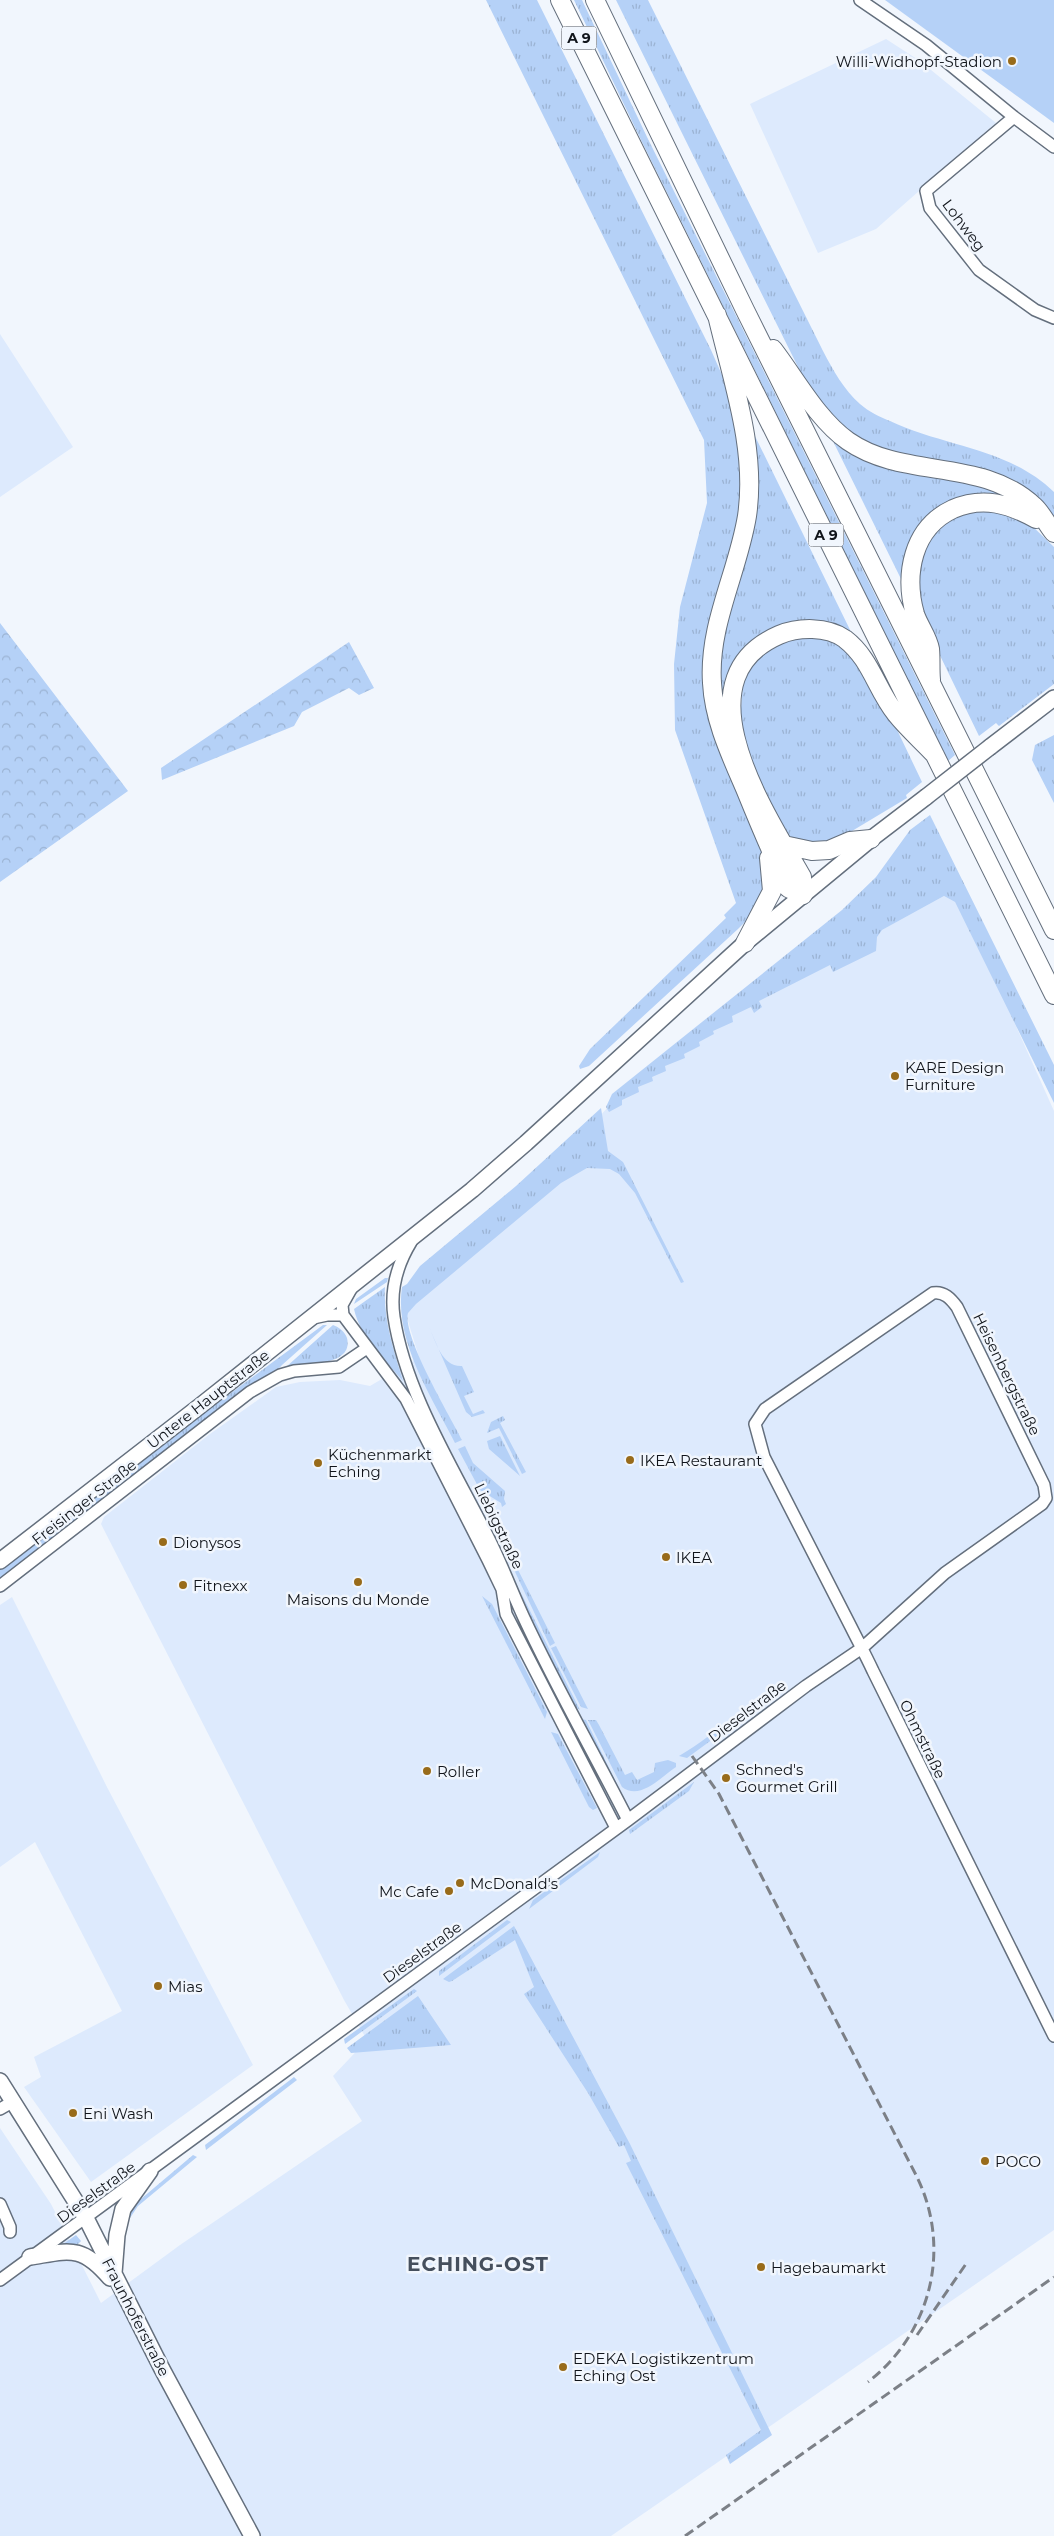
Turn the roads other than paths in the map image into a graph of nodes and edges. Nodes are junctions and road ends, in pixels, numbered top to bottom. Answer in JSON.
{"nodes":[{"id":1,"x":560,"y":0,"type":"edge"},
{"id":2,"x":596,"y":0,"type":"edge"},
{"id":3,"x":860,"y":0,"type":"edge"},
{"id":4,"x":1014,"y":117,"type":"junction"},
{"id":5,"x":1054,"y":147,"type":"edge"},
{"id":6,"x":745,"y":310,"type":"junction"},
{"id":7,"x":717,"y":315,"type":"junction"},
{"id":8,"x":1054,"y":318,"type":"edge"},
{"id":9,"x":1051,"y":529,"type":"edge"},
{"id":10,"x":931,"y":686,"type":"junction"},
{"id":11,"x":1054,"y":698,"type":"edge"},
{"id":12,"x":935,"y":755,"type":"junction"},
{"id":13,"x":871,"y":839,"type":"junction"},
{"id":14,"x":776,"y":844,"type":"junction"},
{"id":15,"x":804,"y":895,"type":"junction"},
{"id":16,"x":1054,"y":930,"type":"edge"},
{"id":17,"x":745,"y":943,"type":"junction"},
{"id":18,"x":1054,"y":995,"type":"edge"},
{"id":19,"x":415,"y":1236,"type":"junction"},
{"id":20,"x":356,"y":1282,"type":"junction"},
{"id":21,"x":343,"y":1315,"type":"junction"},
{"id":22,"x":309,"y":1320,"type":"junction"},
{"id":23,"x":367,"y":1348,"type":"junction"},
{"id":24,"x":764,"y":1457,"type":"joint"},
{"id":25,"x":0,"y":1561,"type":"edge"},
{"id":26,"x":0,"y":1586,"type":"edge"},
{"id":27,"x":862,"y":1648,"type":"junction"},
{"id":28,"x":628,"y":1820,"type":"junction"},
{"id":29,"x":616,"y":1828,"type":"junction"},
{"id":30,"x":1054,"y":2036,"type":"edge"},
{"id":31,"x":0,"y":2081,"type":"edge"},
{"id":32,"x":14,"y":2101,"type":"junction"},
{"id":33,"x":0,"y":2109,"type":"edge"},
{"id":34,"x":150,"y":2171,"type":"junction"},
{"id":35,"x":0,"y":2204,"type":"edge"},
{"id":36,"x":86,"y":2218,"type":"junction"},
{"id":37,"x":10,"y":2232,"type":"dead end"},
{"id":38,"x":30,"y":2257,"type":"junction"},
{"id":39,"x":114,"y":2275,"type":"junction"},
{"id":40,"x":0,"y":2280,"type":"edge"},
{"id":41,"x":123,"y":2292,"type":"junction"},
{"id":42,"x":252,"y":2536,"type":"edge"}],
"edges":[{"from":1,"to":7,"type":"highway","number":"A 9"},
{"from":2,"to":6,"type":"highway","number":"A 9"},
{"from":3,"to":4,"type":"street"},
{"from":4,"to":5,"type":"street"},
{"from":4,"to":8,"type":"street","name":"Lohweg"},
{"from":6,"to":9,"type":"highway"},
{"from":6,"to":10,"type":"highway","number":"A 9"},
{"from":7,"to":12,"type":"highway","number":"A 9"},
{"from":7,"to":14,"type":"highway"},
{"from":9,"to":10,"type":"highway"},
{"from":10,"to":16,"type":"highway","number":"A 9"},
{"from":11,"to":13,"type":"main road","name":"Untere Hauptstraße","bridge":true},
{"from":12,"to":14,"type":"highway"},
{"from":12,"to":18,"type":"highway","number":"A 9"},
{"from":13,"to":14,"type":"highway"},
{"from":13,"to":15,"type":"main road","name":"Untere Hauptstraße"},
{"from":14,"to":15,"type":"highway"},
{"from":14,"to":17,"type":"highway"},
{"from":15,"to":17,"type":"main road","name":"Untere Hauptstraße"},
{"from":17,"to":19,"type":"main road","name":"Untere Hauptstraße"},
{"from":19,"to":20,"type":"main road","name":"Untere Hauptstraße"},
{"from":19,"to":28,"type":"street","name":"Liebigstraße"},
{"from":20,"to":21,"type":"street"},
{"from":20,"to":22,"type":"main road","name":"Untere Hauptstraße"},
{"from":21,"to":22,"type":"street"},
{"from":21,"to":23,"type":"street","name":"Liebigstraße"},
{"from":22,"to":25,"type":"main road","name":"Untere Hauptstraße"},
{"from":23,"to":26,"type":"street","name":"Freisinger Straße"},
{"from":23,"to":29,"type":"street","name":"Liebigstraße"},
{"from":24,"to":27,"type":"street","name":"Ohmstraße"},
{"from":24,"to":27,"type":"street","name":"Heisenbergstraße"},
{"from":27,"to":28,"type":"street","name":"Dieselstraße"},
{"from":27,"to":30,"type":"street","name":"Ohmstraße"},
{"from":28,"to":29,"type":"street","name":"Dieselstraße"},
{"from":29,"to":34,"type":"street","name":"Dieselstraße"},
{"from":31,"to":32,"type":"main road","name":"Fraunhoferstraße"},
{"from":32,"to":33,"type":"street"},
{"from":32,"to":36,"type":"main road","name":"Fraunhoferstraße"},
{"from":34,"to":36,"type":"street","name":"Dieselstraße"},
{"from":34,"to":39,"type":"main road"},
{"from":35,"to":37,"type":"street"},
{"from":36,"to":38,"type":"street","name":"Dieselstraße"},
{"from":36,"to":39,"type":"main road","name":"Fraunhoferstraße"},
{"from":38,"to":40,"type":"street","name":"Dieselstraße"},
{"from":38,"to":41,"type":"main road"},
{"from":39,"to":41,"type":"main road","name":"Fraunhoferstraße"},
{"from":41,"to":42,"type":"main road","name":"Fraunhoferstraße"}]}
